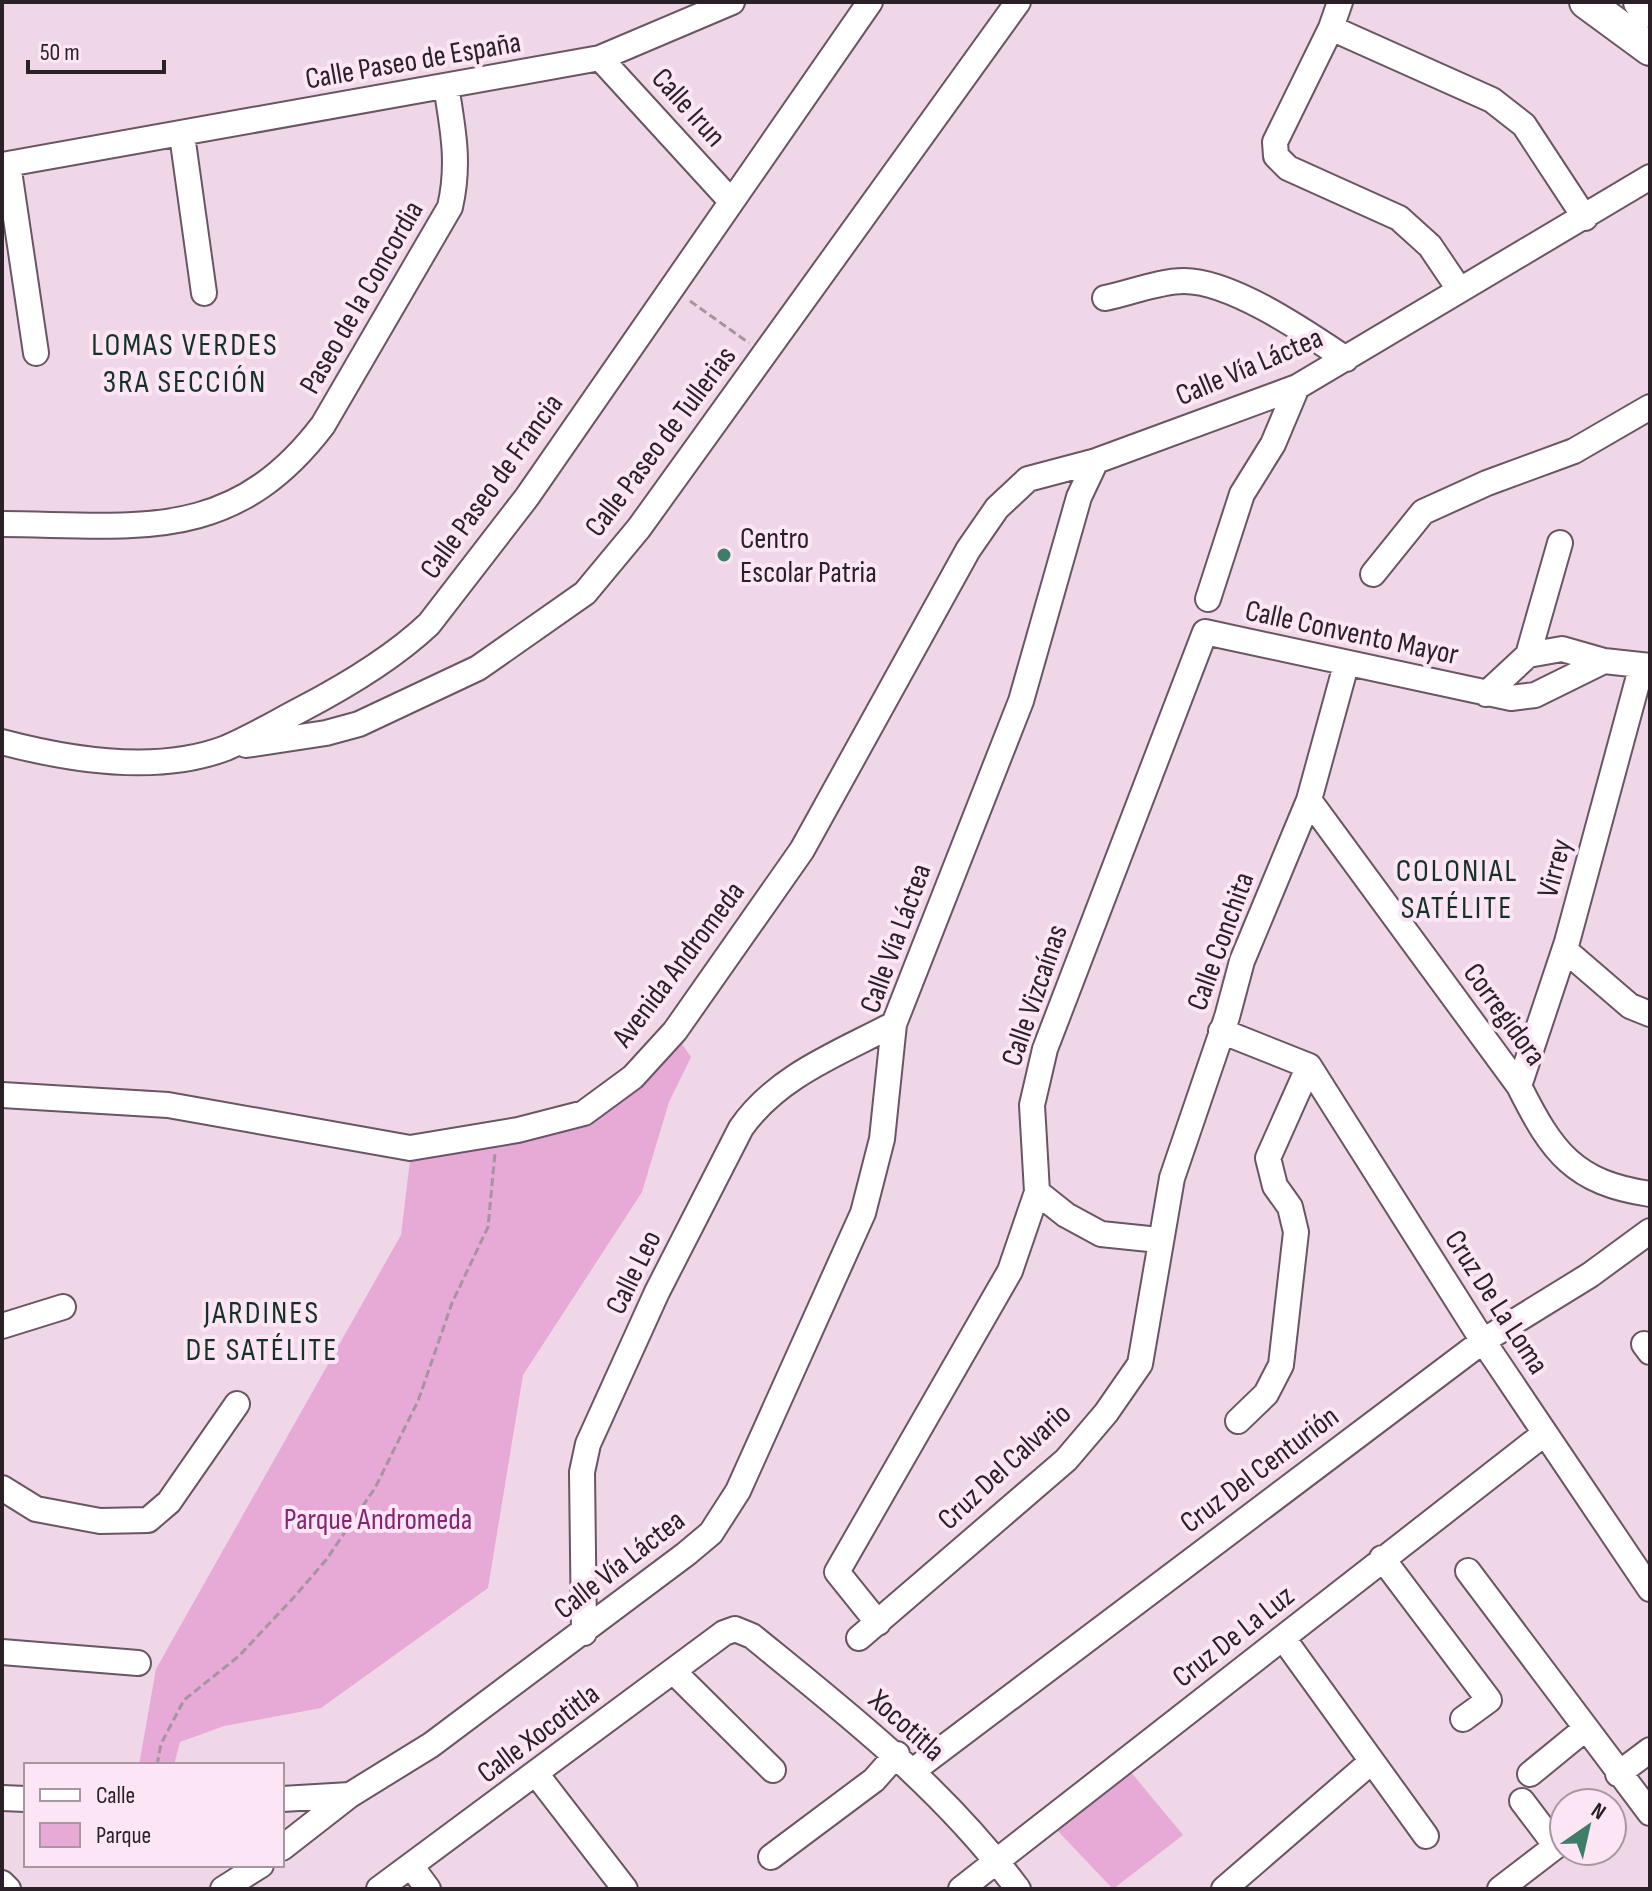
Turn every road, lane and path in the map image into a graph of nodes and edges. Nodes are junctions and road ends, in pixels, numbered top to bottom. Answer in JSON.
{"nodes":[{"id":1,"x":732,"y":2,"type":"edge"},
{"id":2,"x":870,"y":2,"type":"edge"},
{"id":3,"x":1018,"y":2,"type":"edge"},
{"id":4,"x":1340,"y":2,"type":"edge"},
{"id":5,"x":1586,"y":2,"type":"edge"},
{"id":6,"x":1640,"y":2,"type":"edge"},
{"id":7,"x":1650,"y":11,"type":"edge"},
{"id":8,"x":1331,"y":28,"type":"junction"},
{"id":9,"x":1650,"y":49,"type":"edge"},
{"id":10,"x":600,"y":58,"type":"junction"},
{"id":11,"x":446,"y":86,"type":"junction"},
{"id":12,"x":182,"y":135,"type":"junction"},
{"id":13,"x":5,"y":165,"type":"edge"},
{"id":14,"x":1650,"y":177,"type":"edge"},
{"id":15,"x":730,"y":200,"type":"junction"},
{"id":16,"x":1585,"y":218,"type":"junction"},
{"id":17,"x":671,"y":287,"type":"junction"},
{"id":18,"x":1459,"y":289,"type":"junction"},
{"id":19,"x":204,"y":293,"type":"dead end"},
{"id":20,"x":1105,"y":298,"type":"dead end"},
{"id":21,"x":36,"y":353,"type":"dead end"},
{"id":22,"x":766,"y":354,"type":"junction"},
{"id":23,"x":1346,"y":359,"type":"junction"},
{"id":24,"x":1297,"y":387,"type":"junction"},
{"id":25,"x":1647,"y":414,"type":"edge"},
{"id":26,"x":1096,"y":461,"type":"junction"},
{"id":27,"x":2,"y":524,"type":"edge"},
{"id":28,"x":1560,"y":543,"type":"dead end"},
{"id":29,"x":1373,"y":574,"type":"dead end"},
{"id":30,"x":1208,"y":599,"type":"dead end"},
{"id":31,"x":1205,"y":632,"type":"joint"},
{"id":32,"x":1528,"y":655,"type":"junction"},
{"id":33,"x":1604,"y":661,"type":"junction"},
{"id":34,"x":1346,"y":665,"type":"junction"},
{"id":35,"x":1646,"y":665,"type":"edge"},
{"id":36,"x":1486,"y":694,"type":"junction"},
{"id":37,"x":2,"y":742,"type":"edge"},
{"id":38,"x":224,"y":748,"type":"junction"},
{"id":39,"x":1309,"y":800,"type":"junction"},
{"id":40,"x":1565,"y":950,"type":"junction"},
{"id":41,"x":1650,"y":1014,"type":"edge"},
{"id":42,"x":894,"y":1024,"type":"junction"},
{"id":43,"x":1221,"y":1031,"type":"junction"},
{"id":44,"x":1298,"y":1061,"type":"junction"},
{"id":45,"x":1519,"y":1086,"type":"junction"},
{"id":46,"x":2,"y":1095,"type":"edge"},
{"id":47,"x":497,"y":1134,"type":"junction"},
{"id":48,"x":1037,"y":1192,"type":"junction"},
{"id":49,"x":1646,"y":1194,"type":"edge"},
{"id":50,"x":1650,"y":1231,"type":"edge"},
{"id":51,"x":1159,"y":1240,"type":"junction"},
{"id":52,"x":63,"y":1307,"type":"dead end"},
{"id":53,"x":2,"y":1326,"type":"edge"},
{"id":54,"x":1483,"y":1341,"type":"junction"},
{"id":55,"x":237,"y":1404,"type":"dead end"},
{"id":56,"x":1238,"y":1421,"type":"dead end"},
{"id":57,"x":1544,"y":1434,"type":"junction"},
{"id":58,"x":2,"y":1488,"type":"edge"},
{"id":59,"x":1382,"y":1558,"type":"junction"},
{"id":60,"x":1468,"y":1571,"type":"dead end"},
{"id":61,"x":1650,"y":1589,"type":"edge"},
{"id":62,"x":878,"y":1623,"type":"junction"},
{"id":63,"x":735,"y":1629,"type":"joint"},
{"id":64,"x":584,"y":1633,"type":"junction"},
{"id":65,"x":859,"y":1638,"type":"dead end"},
{"id":66,"x":1283,"y":1638,"type":"junction"},
{"id":67,"x":2,"y":1652,"type":"edge"},
{"id":68,"x":138,"y":1663,"type":"dead end"},
{"id":69,"x":673,"y":1671,"type":"junction"},
{"id":70,"x":1463,"y":1719,"type":"dead end"},
{"id":71,"x":1585,"y":1729,"type":"junction"},
{"id":72,"x":1650,"y":1750,"type":"edge"},
{"id":73,"x":906,"y":1762,"type":"junction"},
{"id":74,"x":1371,"y":1762,"type":"junction"},
{"id":75,"x":157,"y":1763,"type":"edge"},
{"id":76,"x":773,"y":1770,"type":"dead end"},
{"id":77,"x":1530,"y":1774,"type":"dead end"},
{"id":78,"x":537,"y":1775,"type":"junction"},
{"id":79,"x":1619,"y":1787,"type":"edge"},
{"id":80,"x":1622,"y":1787,"type":"edge"},
{"id":81,"x":350,"y":1795,"type":"junction"},
{"id":82,"x":1628,"y":1795,"type":"edge"},
{"id":83,"x":2,"y":1798,"type":"edge"},
{"id":84,"x":24,"y":1799,"type":"edge"},
{"id":85,"x":284,"y":1799,"type":"edge"},
{"id":86,"x":1522,"y":1801,"type":"dead end"},
{"id":87,"x":1650,"y":1813,"type":"edge"},
{"id":88,"x":1548,"y":1830,"type":"edge"},
{"id":89,"x":1426,"y":1836,"type":"dead end"},
{"id":90,"x":284,"y":1846,"type":"edge"},
{"id":91,"x":1548,"y":1852,"type":"edge"},
{"id":92,"x":771,"y":1857,"type":"dead end"},
{"id":93,"x":998,"y":1862,"type":"junction"},
{"id":94,"x":411,"y":1866,"type":"junction"},
{"id":95,"x":258,"y":1867,"type":"edge"},
{"id":96,"x":2,"y":1883,"type":"edge"},
{"id":97,"x":8,"y":1889,"type":"edge"},
{"id":98,"x":223,"y":1889,"type":"edge"},
{"id":99,"x":379,"y":1889,"type":"edge"},
{"id":100,"x":428,"y":1889,"type":"edge"},
{"id":101,"x":625,"y":1889,"type":"edge"},
{"id":102,"x":961,"y":1889,"type":"edge"},
{"id":103,"x":1018,"y":1889,"type":"edge"},
{"id":104,"x":1224,"y":1889,"type":"edge"},
{"id":105,"x":1500,"y":1889,"type":"edge"}],
"edges":[{"from":1,"to":10,"type":"street","name":"Calle Paseo de España"},
{"from":2,"to":15,"type":"street","name":"Calle Paseo de Francia"},
{"from":3,"to":22,"type":"street","name":"Calle Paseo de Tullerias"},
{"from":4,"to":8,"type":"street"},
{"from":5,"to":9,"type":"main road"},
{"from":6,"to":7,"type":"main road"},
{"from":8,"to":16,"type":"street"},
{"from":8,"to":18,"type":"street"},
{"from":10,"to":11,"type":"street","name":"Calle Paseo de España"},
{"from":10,"to":15,"type":"street","name":"Calle Irun"},
{"from":11,"to":12,"type":"street","name":"Calle Paseo de España"},
{"from":11,"to":27,"type":"street","name":"Paseo de la Concordia"},
{"from":12,"to":13,"type":"street","name":"Calle Paseo de España"},
{"from":12,"to":19,"type":"street"},
{"from":13,"to":21,"type":"street"},
{"from":14,"to":16,"type":"street","name":"Calle Vía Láctea"},
{"from":15,"to":17,"type":"street","name":"Calle Paseo de Francia"},
{"from":16,"to":18,"type":"street","name":"Calle Vía Láctea"},
{"from":17,"to":22,"type":"path"},
{"from":17,"to":38,"type":"street","name":"Calle Paseo de Francia"},
{"from":18,"to":23,"type":"street","name":"Calle Vía Láctea"},
{"from":20,"to":23,"type":"street"},
{"from":22,"to":38,"type":"street","name":"Calle Paseo de Tullerias"},
{"from":23,"to":24,"type":"street","name":"Calle Vía Láctea"},
{"from":24,"to":26,"type":"street","name":"Calle Vía Láctea"},
{"from":24,"to":30,"type":"street"},
{"from":25,"to":29,"type":"street"},
{"from":26,"to":42,"type":"street","name":"Calle Vía Láctea"},
{"from":26,"to":47,"type":"street","name":"Avenida Andromeda"},
{"from":28,"to":32,"type":"street"},
{"from":31,"to":34,"type":"street","name":"Calle Convento Mayor"},
{"from":31,"to":48,"type":"street","name":"Calle Vizcaínas"},
{"from":32,"to":33,"type":"street"},
{"from":32,"to":36,"type":"street","name":"Calle Convento Mayor"},
{"from":33,"to":35,"type":"street"},
{"from":33,"to":36,"type":"street","name":"Calle Convento Mayor"},
{"from":34,"to":36,"type":"street","name":"Calle Convento Mayor"},
{"from":34,"to":39,"type":"street","name":"Calle Conchita"},
{"from":35,"to":40,"type":"street","name":"Virrey"},
{"from":37,"to":38,"type":"street","name":"Calle Paseo de Francia"},
{"from":39,"to":43,"type":"street","name":"Calle Conchita"},
{"from":39,"to":45,"type":"street","name":"Corregidora"},
{"from":40,"to":41,"type":"street"},
{"from":40,"to":45,"type":"street","name":"Virrey"},
{"from":42,"to":64,"type":"street","name":"Calle Vía Láctea"},
{"from":42,"to":64,"type":"street","name":"Calle Leo"},
{"from":43,"to":44,"type":"street"},
{"from":43,"to":51,"type":"street","name":"Calle Conchita"},
{"from":44,"to":54,"type":"street","name":"Cruz De La Loma"},
{"from":44,"to":56,"type":"street"},
{"from":45,"to":49,"type":"street","name":"Corregidora"},
{"from":46,"to":47,"type":"street","name":"Avenida Andromeda"},
{"from":47,"to":75,"type":"path"},
{"from":48,"to":51,"type":"street"},
{"from":48,"to":62,"type":"street","name":"Calle Vizcaínas"},
{"from":50,"to":54,"type":"street","name":"Cruz Del Centurión"},
{"from":51,"to":62,"type":"street","name":"Cruz Del Calvario"},
{"from":52,"to":53,"type":"street"},
{"from":54,"to":57,"type":"street","name":"Cruz De La Loma"},
{"from":54,"to":73,"type":"street","name":"Cruz Del Centurión"},
{"from":55,"to":58,"type":"street"},
{"from":57,"to":59,"type":"street","name":"Cruz De La Luz"},
{"from":57,"to":61,"type":"street","name":"Cruz De La Loma"},
{"from":59,"to":66,"type":"street","name":"Cruz De La Luz"},
{"from":59,"to":70,"type":"street"},
{"from":60,"to":71,"type":"street"},
{"from":62,"to":65,"type":"street","name":"Cruz Del Calvario"},
{"from":63,"to":69,"type":"street","name":"Calle Xocotitla"},
{"from":63,"to":73,"type":"street","name":"Xocotitla"},
{"from":64,"to":81,"type":"street","name":"Calle Vía Láctea"},
{"from":66,"to":74,"type":"street"},
{"from":66,"to":93,"type":"street","name":"Cruz De La Luz"},
{"from":67,"to":68,"type":"street"},
{"from":69,"to":76,"type":"street"},
{"from":69,"to":78,"type":"street","name":"Calle Xocotitla"},
{"from":71,"to":77,"type":"street"},
{"from":71,"to":79,"type":"street"},
{"from":72,"to":80,"type":"street"},
{"from":73,"to":92,"type":"street","name":"Cruz Del Centurión"},
{"from":73,"to":93,"type":"street","name":"Xocotitla"},
{"from":74,"to":89,"type":"street"},
{"from":74,"to":104,"type":"street"},
{"from":78,"to":94,"type":"street","name":"Calle Xocotitla"},
{"from":78,"to":101,"type":"street"},
{"from":81,"to":85,"type":"street","name":"Calle Vía Láctea"},
{"from":81,"to":90,"type":"street"},
{"from":82,"to":87,"type":"street"},
{"from":83,"to":84,"type":"street"},
{"from":86,"to":88,"type":"street"},
{"from":91,"to":105,"type":"street"},
{"from":93,"to":102,"type":"street","name":"Cruz De La Luz"},
{"from":93,"to":103,"type":"street","name":"Xocotitla"},
{"from":94,"to":99,"type":"street","name":"Calle Xocotitla"},
{"from":94,"to":100,"type":"street"},
{"from":95,"to":98,"type":"street"},
{"from":96,"to":97,"type":"street"}]}
